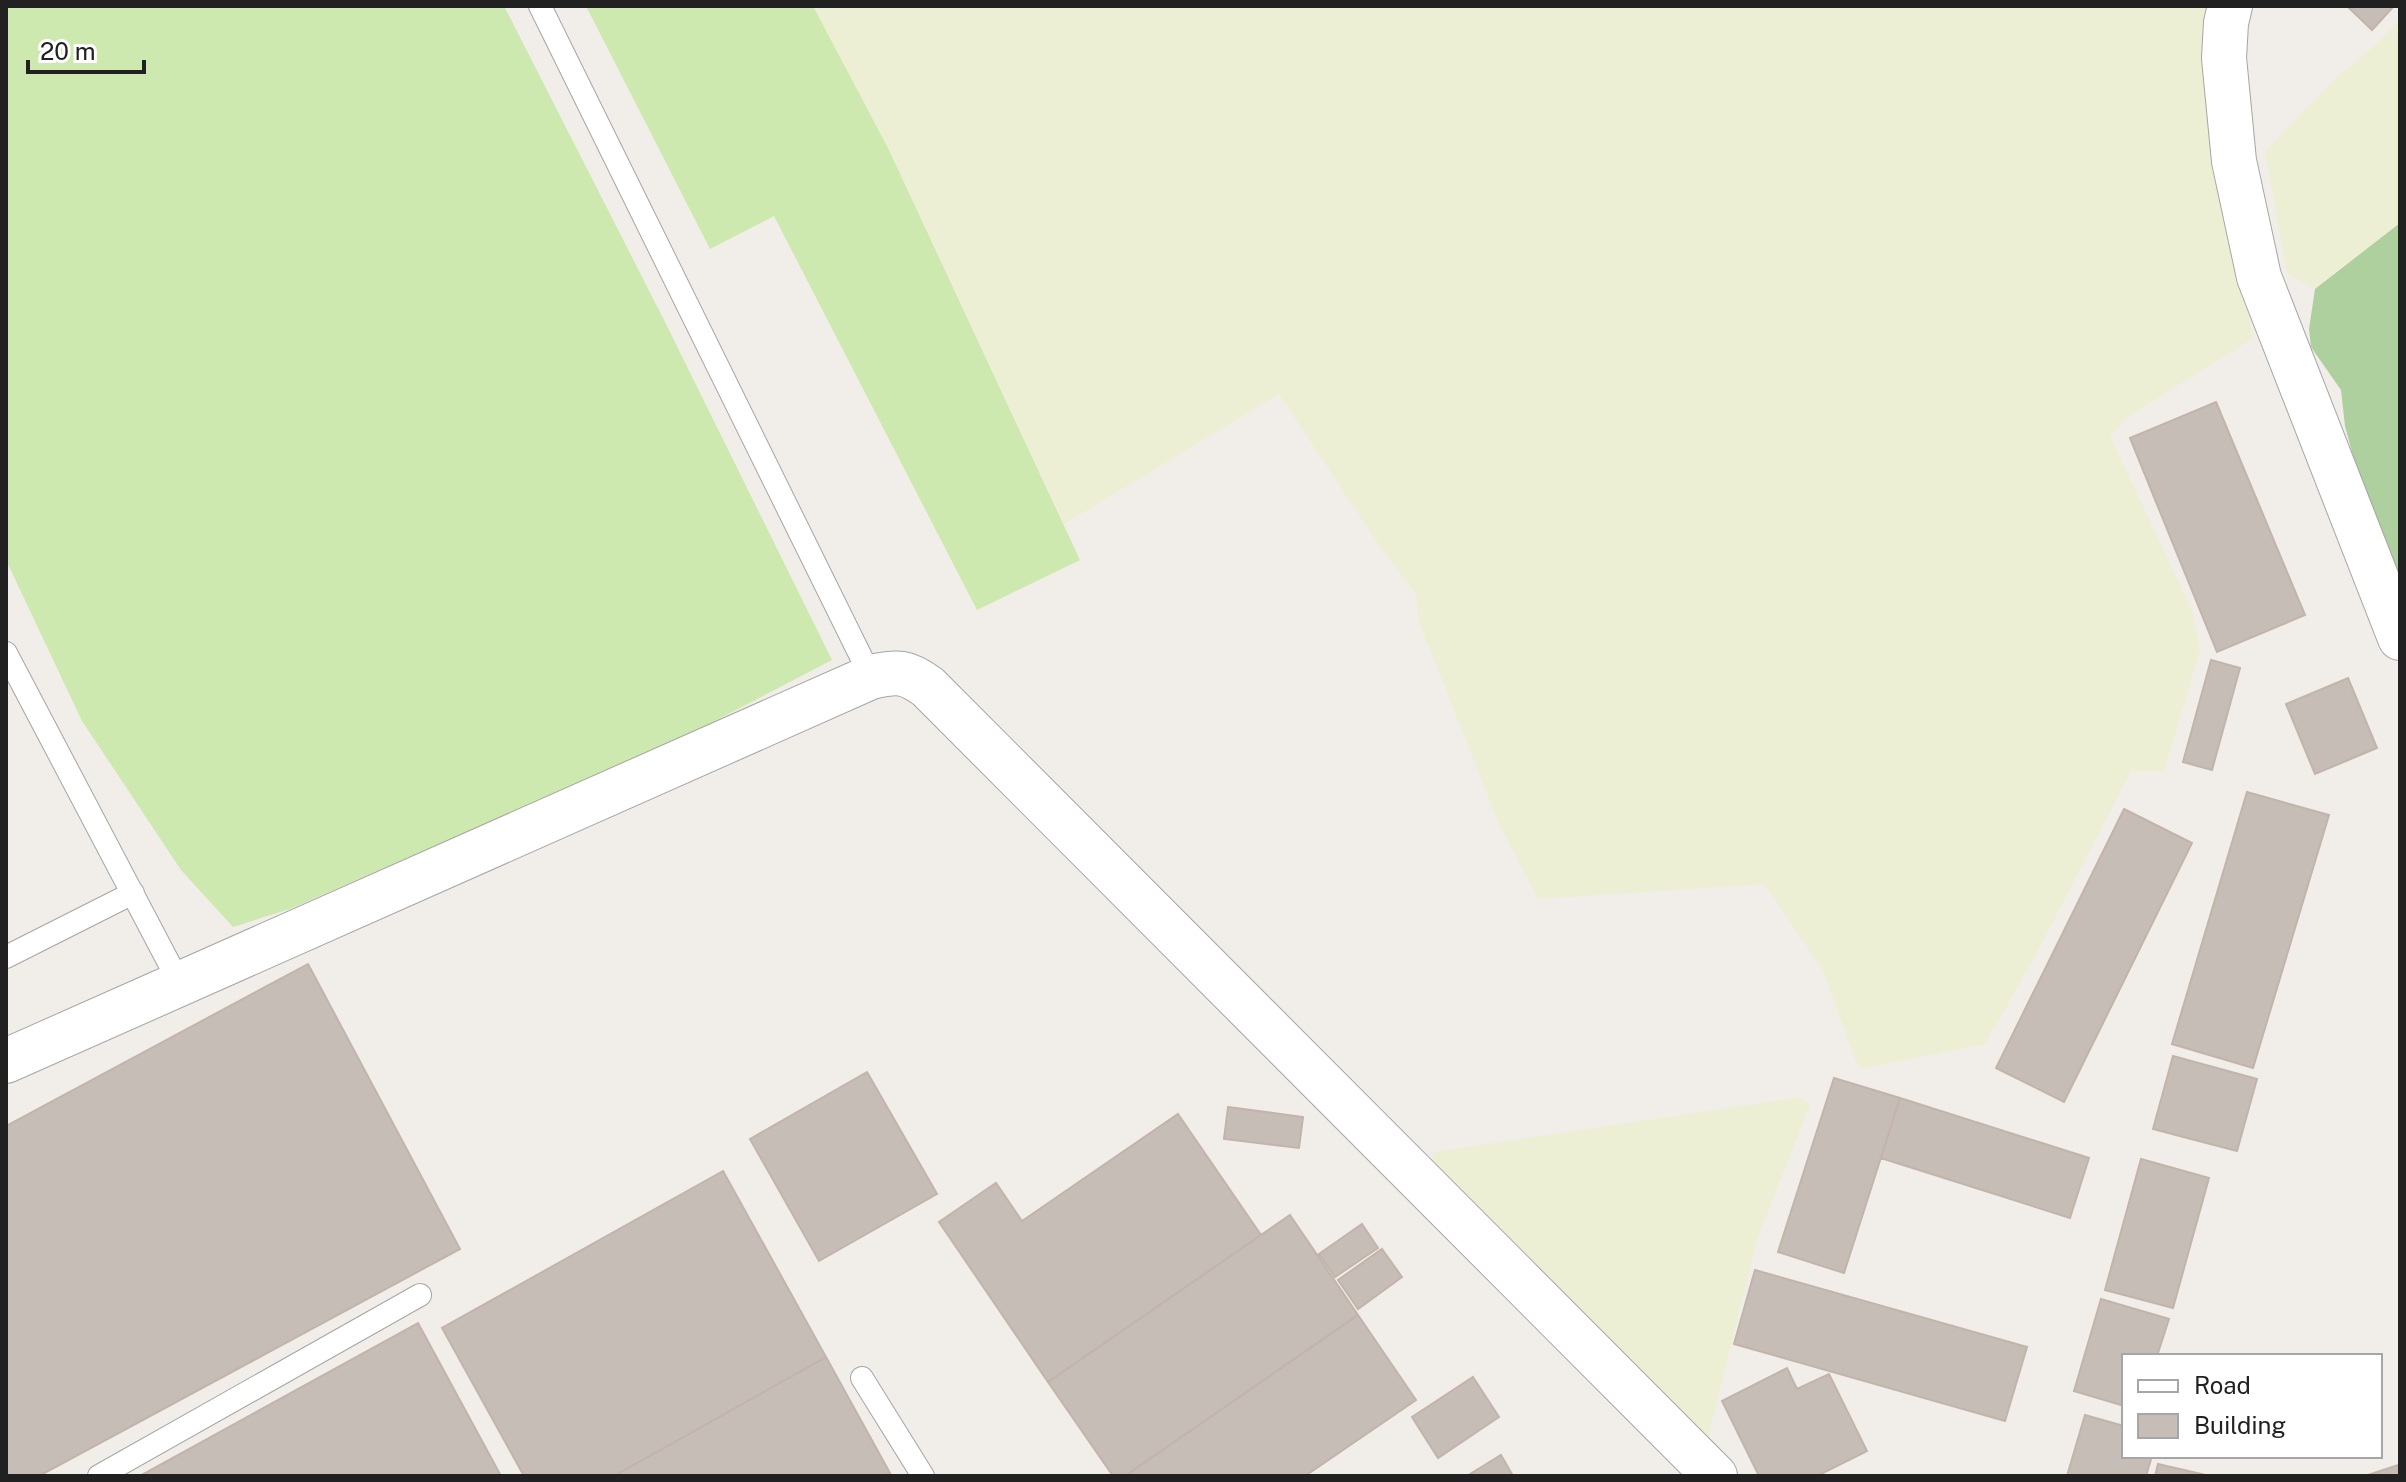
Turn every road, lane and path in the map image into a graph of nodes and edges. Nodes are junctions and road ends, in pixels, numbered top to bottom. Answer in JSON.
{"nodes":[{"id":1,"x":540,"y":6,"type":"edge"},
{"id":2,"x":2230,"y":6,"type":"edge"},
{"id":3,"x":2400,"y":638,"type":"edge"},
{"id":4,"x":6,"y":653,"type":"edge"},
{"id":5,"x":871,"y":677,"type":"junction"},
{"id":6,"x":133,"y":893,"type":"junction"},
{"id":7,"x":6,"y":957,"type":"edge"},
{"id":8,"x":180,"y":984,"type":"junction"},
{"id":9,"x":6,"y":1061,"type":"edge"},
{"id":10,"x":420,"y":1295,"type":"dead end"},
{"id":11,"x":862,"y":1378,"type":"dead end"},
{"id":12,"x":99,"y":1476,"type":"edge"},
{"id":13,"x":923,"y":1476,"type":"edge"},
{"id":14,"x":1715,"y":1476,"type":"edge"}],
"edges":[{"from":1,"to":5,"type":"lane"},
{"from":2,"to":3,"type":"street"},
{"from":4,"to":6,"type":"lane"},
{"from":5,"to":8,"type":"street"},
{"from":5,"to":14,"type":"street"},
{"from":6,"to":7,"type":"lane"},
{"from":6,"to":8,"type":"lane"},
{"from":8,"to":9,"type":"street"},
{"from":10,"to":12,"type":"lane"},
{"from":11,"to":13,"type":"lane"}]}
